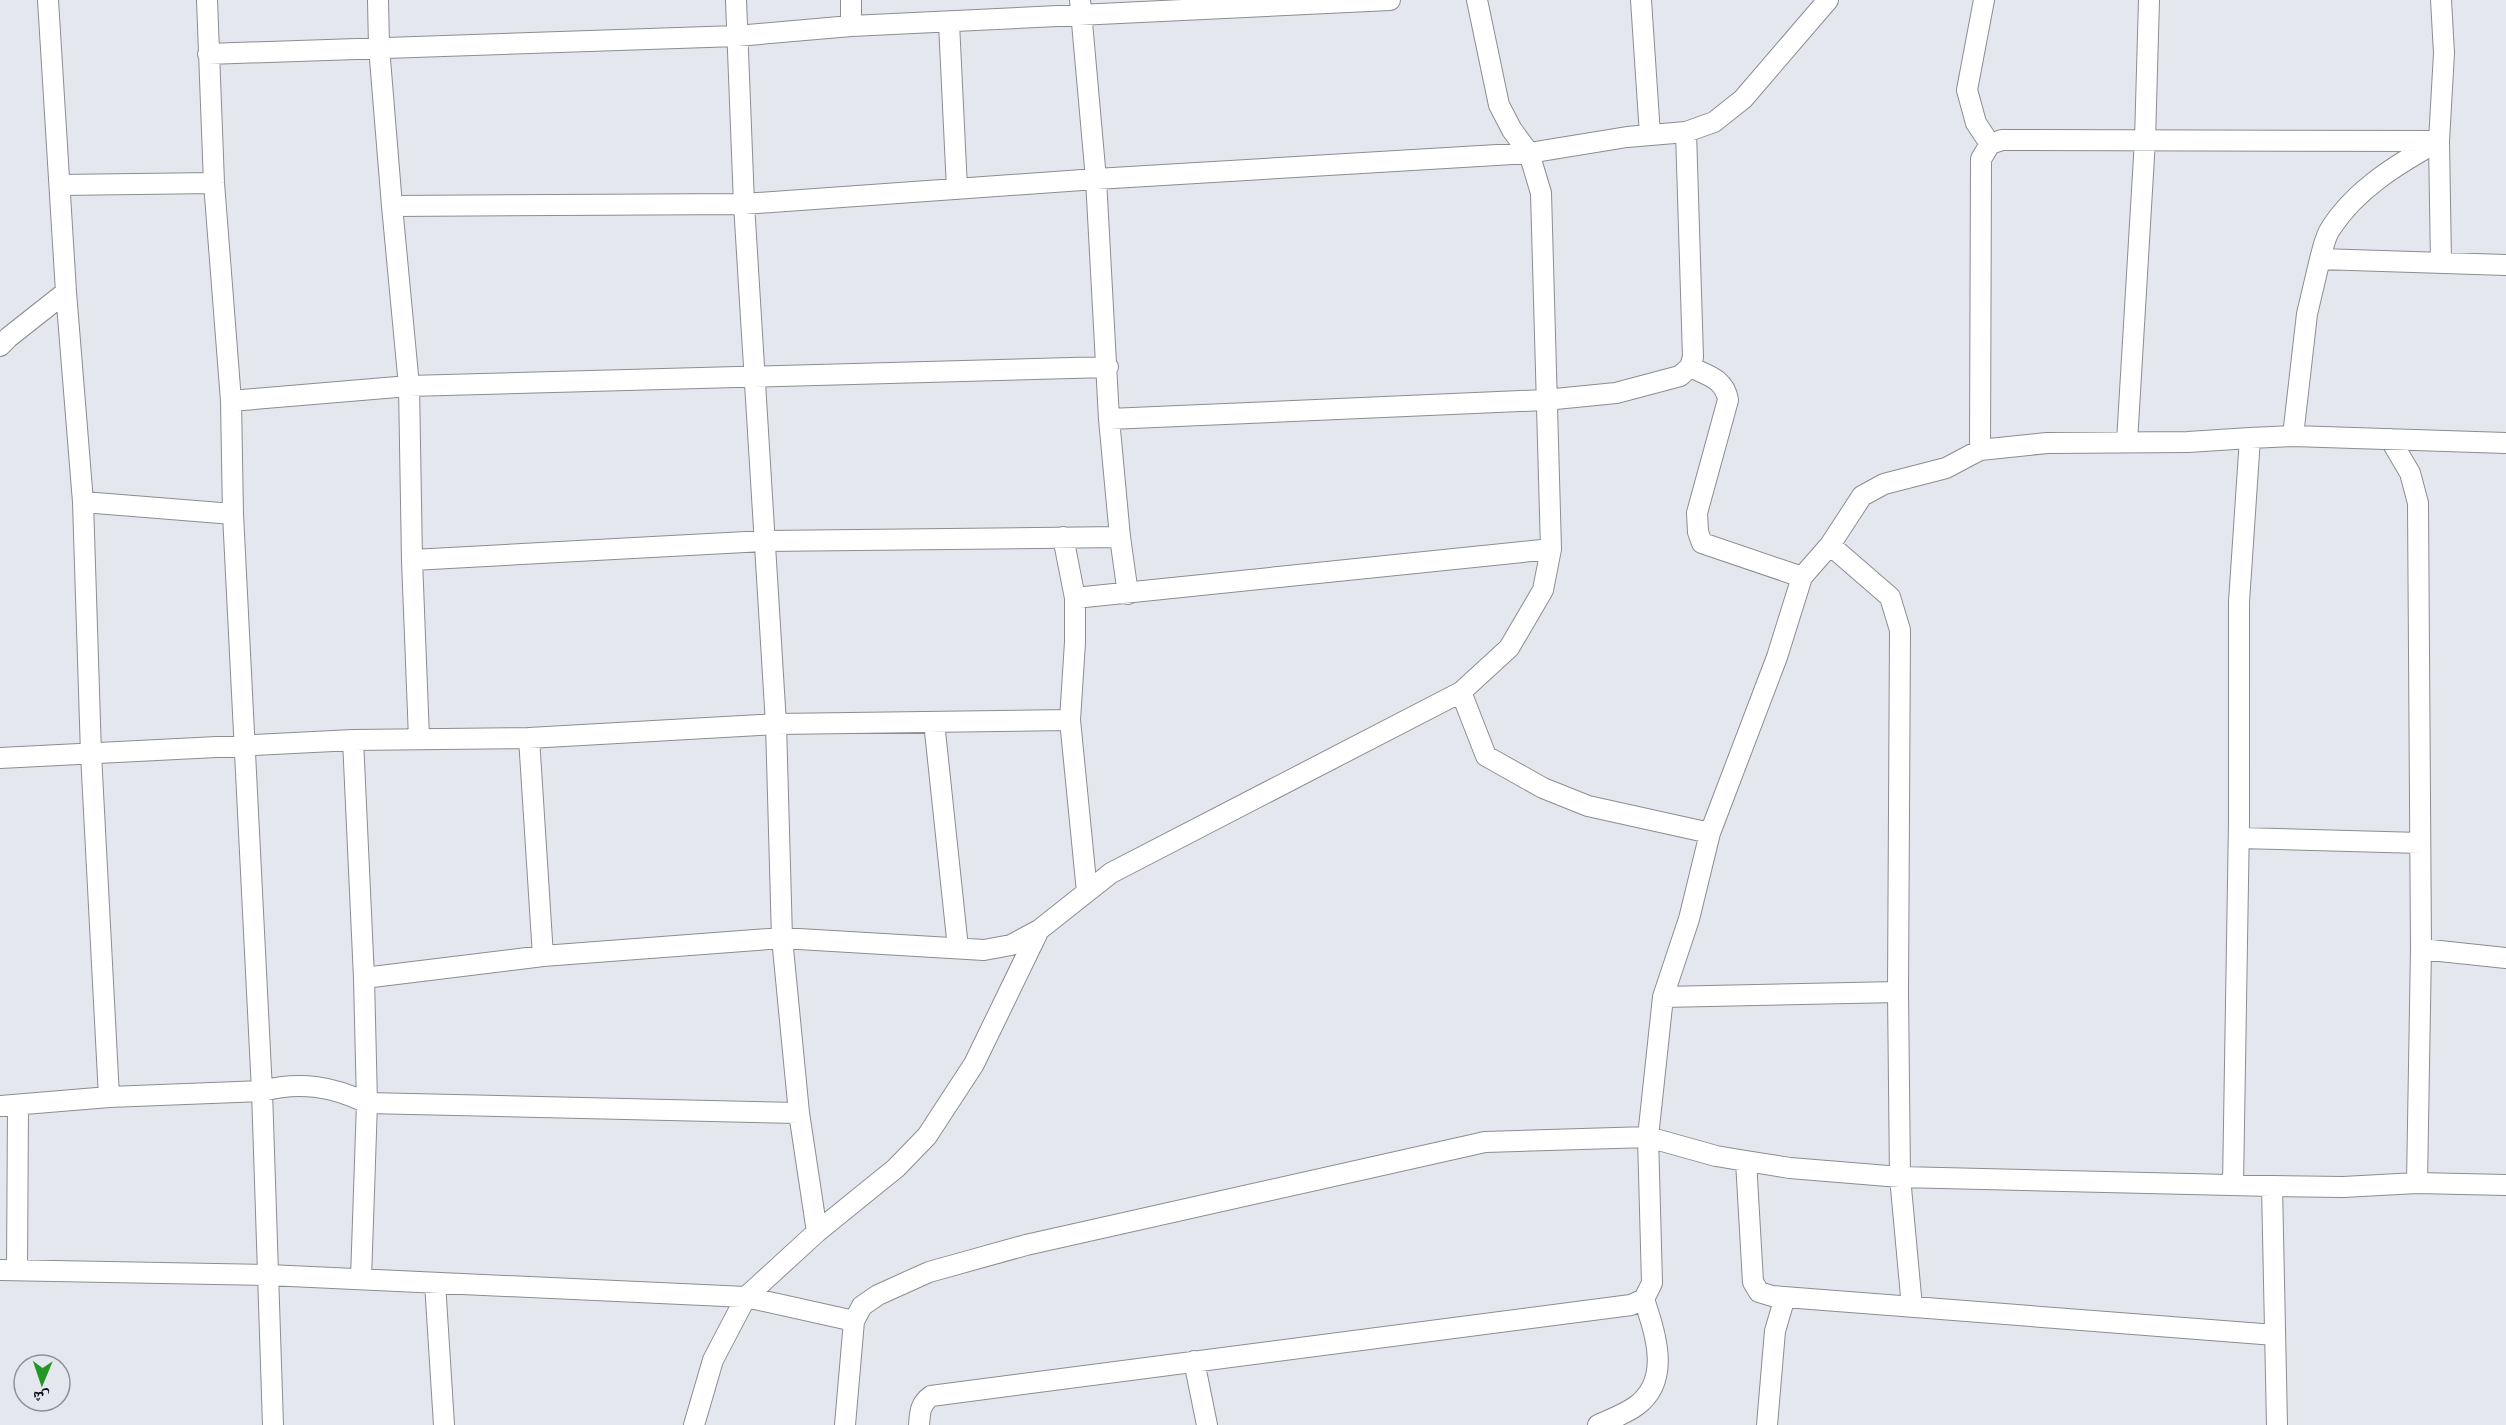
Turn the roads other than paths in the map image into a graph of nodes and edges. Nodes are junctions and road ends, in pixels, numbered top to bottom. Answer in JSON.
{"nodes":[{"id":1,"x":48,"y":0,"type":"edge"},
{"id":2,"x":207,"y":0,"type":"edge"},
{"id":3,"x":378,"y":0,"type":"edge"},
{"id":4,"x":736,"y":0,"type":"edge"},
{"id":5,"x":851,"y":0,"type":"edge"},
{"id":6,"x":1390,"y":0,"type":"edge"},
{"id":7,"x":1477,"y":0,"type":"edge"},
{"id":8,"x":1641,"y":0,"type":"edge"},
{"id":9,"x":1828,"y":0,"type":"edge"},
{"id":10,"x":1984,"y":0,"type":"edge"},
{"id":11,"x":2149,"y":0,"type":"edge"},
{"id":12,"x":2440,"y":0,"type":"edge"},
{"id":13,"x":1080,"y":8,"type":"edge"},
{"id":14,"x":949,"y":23,"type":"junction"},
{"id":15,"x":851,"y":26,"type":"junction"},
{"id":16,"x":737,"y":36,"type":"junction"},
{"id":17,"x":379,"y":47,"type":"junction"},
{"id":18,"x":208,"y":54,"type":"junction"},
{"id":19,"x":1686,"y":132,"type":"junction"},
{"id":20,"x":1650,"y":135,"type":"junction"},
{"id":21,"x":2145,"y":140,"type":"junction"},
{"id":22,"x":2439,"y":141,"type":"junction"},
{"id":23,"x":1990,"y":144,"type":"junction"},
{"id":24,"x":1529,"y":153,"type":"junction"},
{"id":25,"x":1096,"y":179,"type":"junction"},
{"id":26,"x":214,"y":183,"type":"junction"},
{"id":27,"x":60,"y":185,"type":"junction"},
{"id":28,"x":957,"y":189,"type":"junction"},
{"id":29,"x":744,"y":204,"type":"junction"},
{"id":30,"x":392,"y":207,"type":"junction"},
{"id":31,"x":2320,"y":259,"type":"junction"},
{"id":32,"x":2441,"y":263,"type":"junction"},
{"id":33,"x":2506,"y":265,"type":"edge"},
{"id":34,"x":66,"y":292,"type":"junction"},
{"id":35,"x":3,"y":336,"type":"edge"},
{"id":36,"x":1108,"y":367,"type":"junction"},
{"id":37,"x":1690,"y":367,"type":"junction"},
{"id":38,"x":755,"y":375,"type":"junction"},
{"id":39,"x":409,"y":386,"type":"junction"},
{"id":40,"x":1545,"y":400,"type":"junction"},
{"id":41,"x":231,"y":402,"type":"junction"},
{"id":42,"x":1109,"y":419,"type":"junction"},
{"id":43,"x":2293,"y":436,"type":"junction"},
{"id":44,"x":2250,"y":438,"type":"junction"},
{"id":45,"x":2390,"y":439,"type":"junction"},
{"id":46,"x":2127,"y":442,"type":"junction"},
{"id":47,"x":2506,"y":442,"type":"edge"},
{"id":48,"x":1980,"y":450,"type":"junction"},
{"id":49,"x":83,"y":502,"type":"junction"},
{"id":50,"x":233,"y":514,"type":"junction"},
{"id":51,"x":1063,"y":537,"type":"junction"},
{"id":52,"x":1120,"y":537,"type":"junction"},
{"id":53,"x":765,"y":541,"type":"junction"},
{"id":54,"x":1830,"y":545,"type":"junction"},
{"id":55,"x":1551,"y":549,"type":"junction"},
{"id":56,"x":412,"y":560,"type":"junction"},
{"id":57,"x":1802,"y":577,"type":"junction"},
{"id":58,"x":1128,"y":594,"type":"junction"},
{"id":59,"x":1075,"y":598,"type":"junction"},
{"id":60,"x":1461,"y":692,"type":"junction"},
{"id":61,"x":1070,"y":720,"type":"junction"},
{"id":62,"x":934,"y":722,"type":"junction"},
{"id":63,"x":776,"y":724,"type":"junction"},
{"id":64,"x":419,"y":738,"type":"junction"},
{"id":65,"x":529,"y":738,"type":"junction"},
{"id":66,"x":353,"y":740,"type":"junction"},
{"id":67,"x":246,"y":745,"type":"junction"},
{"id":68,"x":92,"y":754,"type":"junction"},
{"id":69,"x":0,"y":758,"type":"edge"},
{"id":70,"x":1710,"y":833,"type":"junction"},
{"id":71,"x":2239,"y":838,"type":"junction"},
{"id":72,"x":2420,"y":843,"type":"junction"},
{"id":73,"x":1087,"y":892,"type":"junction"},
{"id":74,"x":1039,"y":930,"type":"junction"},
{"id":75,"x":782,"y":938,"type":"junction"},
{"id":76,"x":958,"y":948,"type":"junction"},
{"id":77,"x":2421,"y":950,"type":"junction"},
{"id":78,"x":543,"y":956,"type":"junction"},
{"id":79,"x":2506,"y":958,"type":"edge"},
{"id":80,"x":364,"y":978,"type":"junction"},
{"id":81,"x":1898,"y":992,"type":"junction"},
{"id":82,"x":1663,"y":997,"type":"junction"},
{"id":83,"x":262,"y":1091,"type":"junction"},
{"id":84,"x":109,"y":1097,"type":"junction"},
{"id":85,"x":367,"y":1103,"type":"junction"},
{"id":86,"x":9,"y":1106,"type":"edge"},
{"id":87,"x":799,"y":1113,"type":"junction"},
{"id":88,"x":1648,"y":1137,"type":"junction"},
{"id":89,"x":1746,"y":1161,"type":"junction"},
{"id":90,"x":1900,"y":1177,"type":"junction"},
{"id":91,"x":2417,"y":1183,"type":"junction"},
{"id":92,"x":2233,"y":1185,"type":"junction"},
{"id":93,"x":2506,"y":1185,"type":"edge"},
{"id":94,"x":2272,"y":1186,"type":"junction"},
{"id":95,"x":817,"y":1232,"type":"junction"},
{"id":96,"x":9,"y":1270,"type":"edge"},
{"id":97,"x":268,"y":1275,"type":"junction"},
{"id":98,"x":361,"y":1280,"type":"junction"},
{"id":99,"x":435,"y":1283,"type":"junction"},
{"id":100,"x":746,"y":1297,"type":"junction"},
{"id":101,"x":1785,"y":1297,"type":"junction"},
{"id":102,"x":1644,"y":1299,"type":"junction"},
{"id":103,"x":1912,"y":1307,"type":"junction"},
{"id":104,"x":854,"y":1321,"type":"junction"},
{"id":105,"x":2275,"y":1335,"type":"junction"},
{"id":106,"x":1194,"y":1361,"type":"junction"},
{"id":107,"x":273,"y":1425,"type":"edge"},
{"id":108,"x":444,"y":1425,"type":"edge"},
{"id":109,"x":694,"y":1425,"type":"edge"},
{"id":110,"x":845,"y":1425,"type":"edge"},
{"id":111,"x":919,"y":1425,"type":"edge"},
{"id":112,"x":1207,"y":1425,"type":"edge"},
{"id":113,"x":1598,"y":1425,"type":"edge"},
{"id":114,"x":1767,"y":1425,"type":"edge"},
{"id":115,"x":2277,"y":1425,"type":"edge"}],
"edges":[{"from":1,"to":27,"type":"street"},
{"from":2,"to":18,"type":"street"},
{"from":3,"to":17,"type":"street"},
{"from":4,"to":16,"type":"street"},
{"from":5,"to":15,"type":"street"},
{"from":6,"to":13,"type":"street"},
{"from":7,"to":24,"type":"street"},
{"from":8,"to":20,"type":"street"},
{"from":9,"to":19,"type":"street"},
{"from":10,"to":23,"type":"street"},
{"from":11,"to":21,"type":"street"},
{"from":12,"to":22,"type":"street"},
{"from":13,"to":14,"type":"street"},
{"from":13,"to":25,"type":"street"},
{"from":14,"to":15,"type":"street"},
{"from":14,"to":28,"type":"street"},
{"from":15,"to":16,"type":"street"},
{"from":16,"to":17,"type":"street"},
{"from":16,"to":29,"type":"street"},
{"from":17,"to":18,"type":"street"},
{"from":17,"to":30,"type":"street"},
{"from":18,"to":26,"type":"street"},
{"from":19,"to":20,"type":"street"},
{"from":19,"to":37,"type":"street"},
{"from":20,"to":24,"type":"street"},
{"from":21,"to":22,"type":"street"},
{"from":21,"to":23,"type":"street"},
{"from":21,"to":46,"type":"street"},
{"from":22,"to":31,"type":"street"},
{"from":22,"to":32,"type":"street"},
{"from":23,"to":48,"type":"street"},
{"from":24,"to":25,"type":"street"},
{"from":24,"to":40,"type":"street"},
{"from":25,"to":28,"type":"street"},
{"from":25,"to":36,"type":"street"},
{"from":26,"to":27,"type":"street"},
{"from":26,"to":41,"type":"street"},
{"from":27,"to":34,"type":"street"},
{"from":28,"to":29,"type":"street"},
{"from":29,"to":30,"type":"street"},
{"from":29,"to":38,"type":"street"},
{"from":30,"to":39,"type":"street"},
{"from":31,"to":32,"type":"street"},
{"from":31,"to":43,"type":"street"},
{"from":32,"to":33,"type":"street"},
{"from":34,"to":35,"type":"street"},
{"from":34,"to":49,"type":"street"},
{"from":36,"to":38,"type":"street"},
{"from":36,"to":42,"type":"street"},
{"from":37,"to":40,"type":"street"},
{"from":37,"to":57,"type":"street"},
{"from":38,"to":39,"type":"street"},
{"from":38,"to":53,"type":"street"},
{"from":39,"to":41,"type":"street"},
{"from":39,"to":56,"type":"street"},
{"from":40,"to":42,"type":"street"},
{"from":40,"to":55,"type":"street"},
{"from":41,"to":50,"type":"street"},
{"from":42,"to":52,"type":"street"},
{"from":43,"to":44,"type":"street"},
{"from":43,"to":45,"type":"street"},
{"from":44,"to":46,"type":"street"},
{"from":44,"to":71,"type":"street"},
{"from":45,"to":47,"type":"street"},
{"from":45,"to":72,"type":"street"},
{"from":46,"to":48,"type":"street"},
{"from":48,"to":54,"type":"street"},
{"from":49,"to":50,"type":"street"},
{"from":49,"to":68,"type":"street"},
{"from":50,"to":67,"type":"street"},
{"from":51,"to":52,"type":"street"},
{"from":51,"to":53,"type":"street"},
{"from":51,"to":59,"type":"street"},
{"from":52,"to":58,"type":"street"},
{"from":53,"to":56,"type":"street"},
{"from":53,"to":63,"type":"street"},
{"from":54,"to":57,"type":"street"},
{"from":54,"to":81,"type":"street"},
{"from":55,"to":58,"type":"street"},
{"from":55,"to":60,"type":"street"},
{"from":56,"to":64,"type":"street"},
{"from":57,"to":70,"type":"street"},
{"from":58,"to":59,"type":"street"},
{"from":59,"to":61,"type":"street"},
{"from":60,"to":70,"type":"street"},
{"from":60,"to":73,"type":"street"},
{"from":61,"to":62,"type":"street"},
{"from":61,"to":73,"type":"street"},
{"from":62,"to":63,"type":"street"},
{"from":62,"to":76,"type":"street"},
{"from":63,"to":65,"type":"street"},
{"from":63,"to":75,"type":"street"},
{"from":64,"to":65,"type":"street"},
{"from":64,"to":66,"type":"street"},
{"from":65,"to":78,"type":"street"},
{"from":66,"to":67,"type":"street"},
{"from":66,"to":80,"type":"street"},
{"from":67,"to":68,"type":"street"},
{"from":67,"to":83,"type":"street"},
{"from":68,"to":69,"type":"street"},
{"from":68,"to":84,"type":"street"},
{"from":70,"to":82,"type":"street"},
{"from":71,"to":72,"type":"street"},
{"from":71,"to":92,"type":"street"},
{"from":72,"to":77,"type":"street"},
{"from":73,"to":74,"type":"street"},
{"from":74,"to":76,"type":"street"},
{"from":74,"to":95,"type":"street"},
{"from":75,"to":76,"type":"street"},
{"from":75,"to":78,"type":"street"},
{"from":75,"to":87,"type":"street"},
{"from":77,"to":79,"type":"street"},
{"from":77,"to":91,"type":"street"},
{"from":78,"to":80,"type":"street"},
{"from":80,"to":85,"type":"street"},
{"from":81,"to":82,"type":"street"},
{"from":81,"to":90,"type":"street"},
{"from":82,"to":88,"type":"street"},
{"from":83,"to":84,"type":"street"},
{"from":83,"to":85,"type":"street"},
{"from":83,"to":97,"type":"street"},
{"from":84,"to":86,"type":"street"},
{"from":85,"to":87,"type":"street"},
{"from":85,"to":98,"type":"street"},
{"from":86,"to":96,"type":"street"},
{"from":87,"to":95,"type":"street"},
{"from":88,"to":89,"type":"street"},
{"from":88,"to":102,"type":"street"},
{"from":88,"to":104,"type":"street"},
{"from":89,"to":90,"type":"street"},
{"from":89,"to":101,"type":"street"},
{"from":90,"to":92,"type":"street"},
{"from":90,"to":103,"type":"street"},
{"from":91,"to":93,"type":"street"},
{"from":91,"to":94,"type":"street"},
{"from":92,"to":94,"type":"street"},
{"from":94,"to":105,"type":"street"},
{"from":95,"to":100,"type":"street"},
{"from":96,"to":97,"type":"street"},
{"from":97,"to":98,"type":"street"},
{"from":97,"to":107,"type":"street"},
{"from":98,"to":99,"type":"street"},
{"from":99,"to":100,"type":"street"},
{"from":99,"to":108,"type":"street"},
{"from":100,"to":104,"type":"street"},
{"from":100,"to":109,"type":"street"},
{"from":101,"to":103,"type":"street"},
{"from":101,"to":114,"type":"street"},
{"from":102,"to":106,"type":"street"},
{"from":102,"to":113,"type":"street"},
{"from":103,"to":105,"type":"street"},
{"from":104,"to":110,"type":"street"},
{"from":105,"to":115,"type":"street"},
{"from":106,"to":111,"type":"street"},
{"from":106,"to":112,"type":"street"}]}
